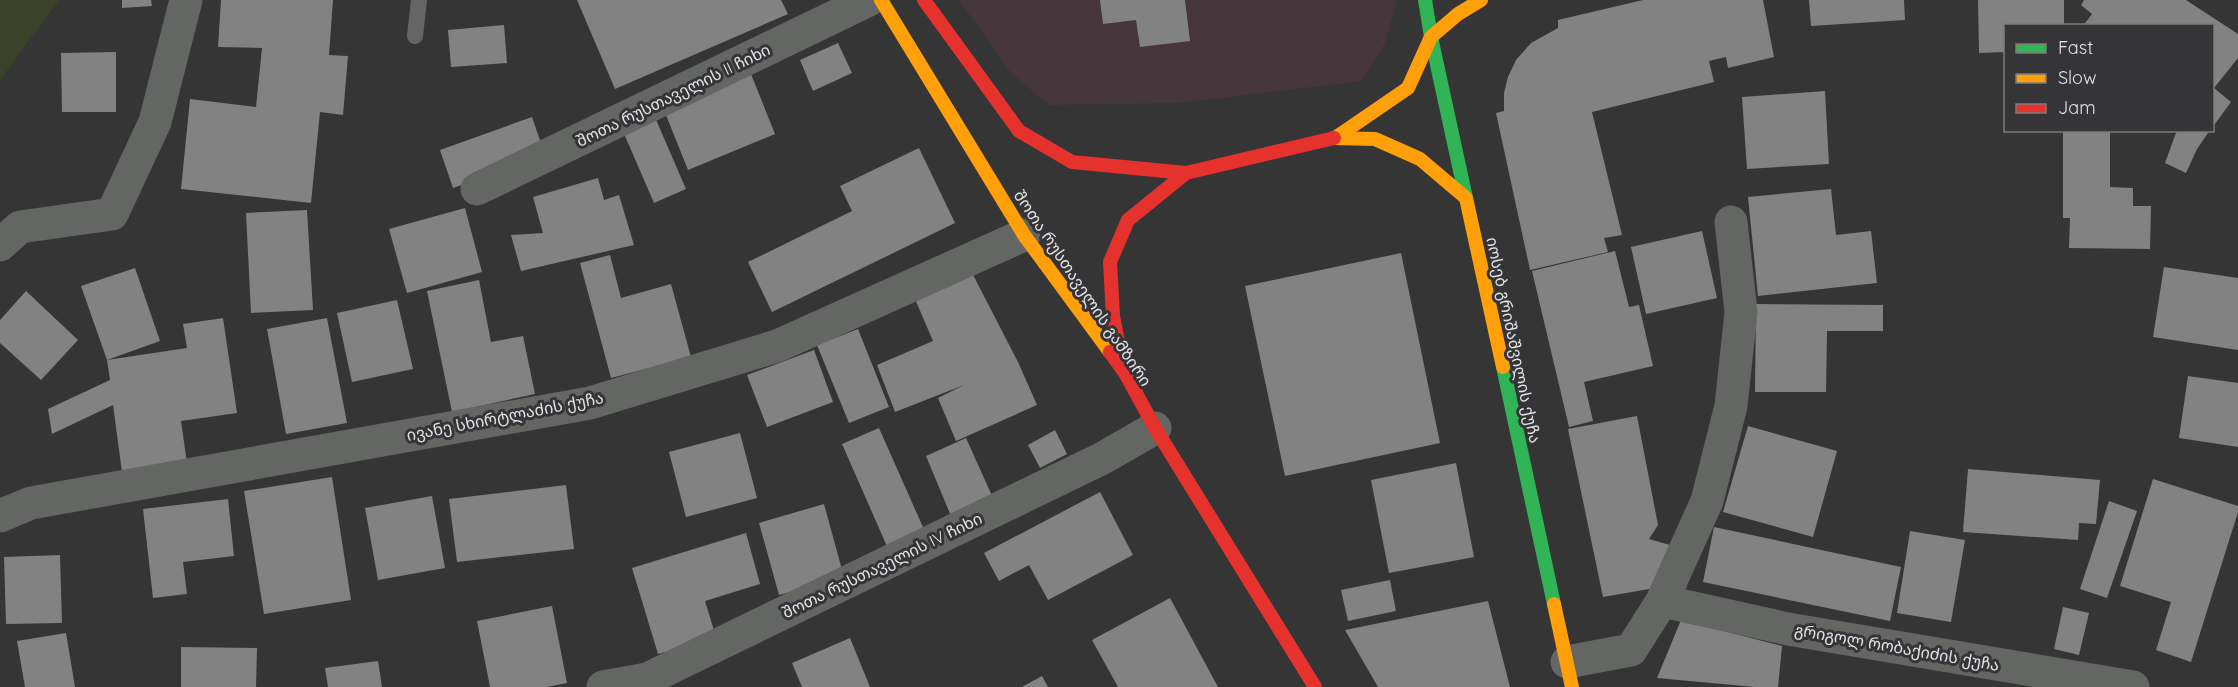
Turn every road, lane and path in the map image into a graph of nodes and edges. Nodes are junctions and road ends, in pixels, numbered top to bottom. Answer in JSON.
{"nodes":[{"id":1,"x":186,"y":0,"type":"edge"},
{"id":2,"x":419,"y":0,"type":"edge"},
{"id":3,"x":869,"y":0,"type":"edge"},
{"id":4,"x":881,"y":0,"type":"edge"},
{"id":5,"x":924,"y":0,"type":"edge"},
{"id":6,"x":1425,"y":0,"type":"edge"},
{"id":7,"x":1481,"y":0,"type":"edge"},
{"id":8,"x":415,"y":36,"type":"dead end"},
{"id":9,"x":1431,"y":37,"type":"junction"},
{"id":10,"x":1335,"y":138,"type":"junction"},
{"id":11,"x":1186,"y":173,"type":"junction"},
{"id":12,"x":477,"y":189,"type":"dead end"},
{"id":13,"x":1466,"y":198,"type":"junction"},
{"id":14,"x":1731,"y":222,"type":"dead end"},
{"id":15,"x":1024,"y":235,"type":"junction"},
{"id":16,"x":0,"y":245,"type":"edge"},
{"id":17,"x":1125,"y":373,"type":"junction"},
{"id":18,"x":1155,"y":428,"type":"junction"},
{"id":19,"x":0,"y":516,"type":"edge"},
{"id":20,"x":1662,"y":601,"type":"junction"},
{"id":21,"x":1569,"y":675,"type":"edge"},
{"id":22,"x":603,"y":687,"type":"edge"},
{"id":23,"x":1314,"y":687,"type":"edge"},
{"id":24,"x":2133,"y":687,"type":"edge"}],
"edges":[{"from":1,"to":16,"type":"street"},
{"from":2,"to":8,"type":"lane"},
{"from":3,"to":12,"type":"street","name":"შოთა რუსთაველის II ჩიხი"},
{"from":4,"to":15,"type":"main road","name":"შოთა რუსთაველის გამზირი"},
{"from":5,"to":11,"type":"main road"},
{"from":6,"to":9,"type":"main road","name":"იოსებ გრიშაშვილის ქუჩა"},
{"from":7,"to":9,"type":"main road"},
{"from":9,"to":10,"type":"main road"},
{"from":9,"to":13,"type":"main road","name":"იოსებ გრიშაშვილის ქუჩა"},
{"from":10,"to":11,"type":"main road"},
{"from":10,"to":13,"type":"main road"},
{"from":11,"to":17,"type":"main road"},
{"from":13,"to":21,"type":"main road","name":"იოსებ გრიშაშვილის ქუჩა"},
{"from":14,"to":20,"type":"street"},
{"from":15,"to":17,"type":"main road","name":"შოთა რუსთაველის გამზირი"},
{"from":15,"to":19,"type":"street","name":"ივანე სხირტლაძის ქუჩა"},
{"from":17,"to":18,"type":"main road","name":"შოთა რუსთაველის გამზირი"},
{"from":18,"to":22,"type":"street","name":"შოთა რუსთაველის IV ჩიხი"},
{"from":18,"to":23,"type":"main road","name":"შოთა რუსთაველის გამზირი"},
{"from":20,"to":21,"type":"street"},
{"from":20,"to":24,"type":"street","name":"გრიგოლ რობაქიძის ქუჩა"}]}
